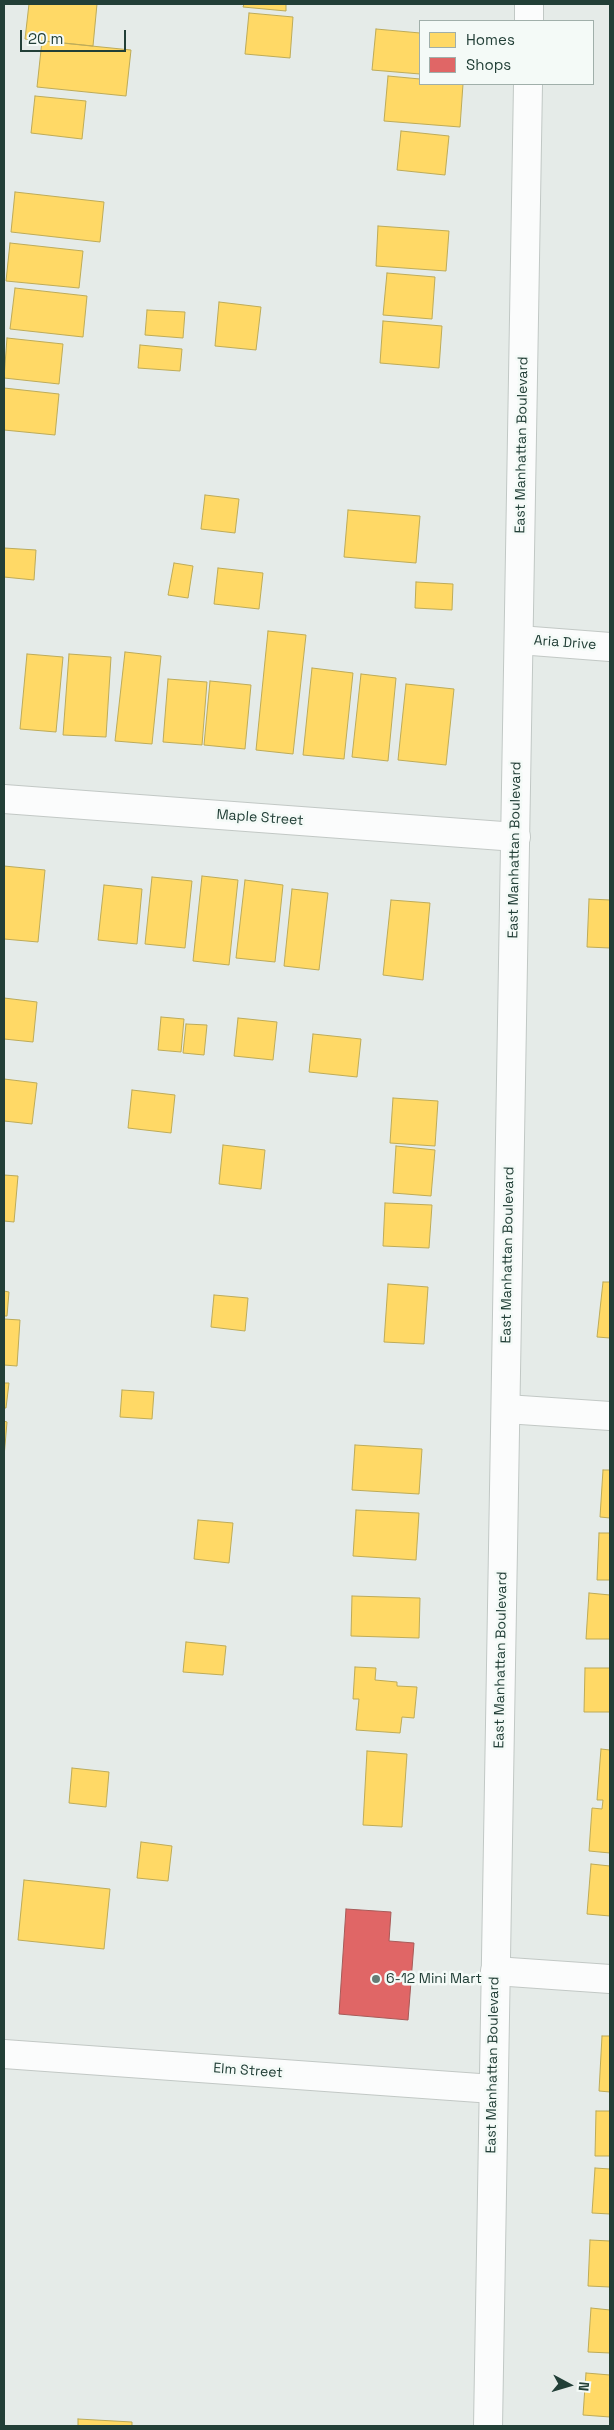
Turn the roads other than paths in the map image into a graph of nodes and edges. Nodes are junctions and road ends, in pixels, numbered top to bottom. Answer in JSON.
{"nodes":[{"id":1,"x":529,"y":4,"type":"edge"},
{"id":2,"x":529,"y":20,"type":"edge"},
{"id":3,"x":528,"y":85,"type":"edge"},
{"id":4,"x":519,"y":640,"type":"junction"},
{"id":5,"x":610,"y":647,"type":"edge"},
{"id":6,"x":4,"y":799,"type":"edge"},
{"id":7,"x":516,"y":837,"type":"junction"},
{"id":8,"x":506,"y":1409,"type":"junction"},
{"id":9,"x":610,"y":1416,"type":"edge"},
{"id":10,"x":495,"y":1971,"type":"junction"},
{"id":11,"x":610,"y":1979,"type":"edge"},
{"id":12,"x":4,"y":2054,"type":"edge"},
{"id":13,"x":493,"y":2089,"type":"junction"},
{"id":14,"x":488,"y":2426,"type":"edge"}],
"edges":[{"from":1,"to":2,"type":"main road"},
{"from":3,"to":4,"type":"main road","name":"East Manhattan Boulevard"},
{"from":4,"to":5,"type":"main road","name":"Aria Drive"},
{"from":4,"to":7,"type":"main road","name":"East Manhattan Boulevard"},
{"from":6,"to":7,"type":"main road","name":"Maple Street"},
{"from":7,"to":8,"type":"main road","name":"East Manhattan Boulevard"},
{"from":8,"to":9,"type":"main road"},
{"from":8,"to":10,"type":"main road","name":"East Manhattan Boulevard"},
{"from":10,"to":11,"type":"main road"},
{"from":10,"to":13,"type":"main road","name":"East Manhattan Boulevard"},
{"from":12,"to":13,"type":"main road","name":"Elm Street"},
{"from":13,"to":14,"type":"main road","name":"East Manhattan Boulevard"}]}
